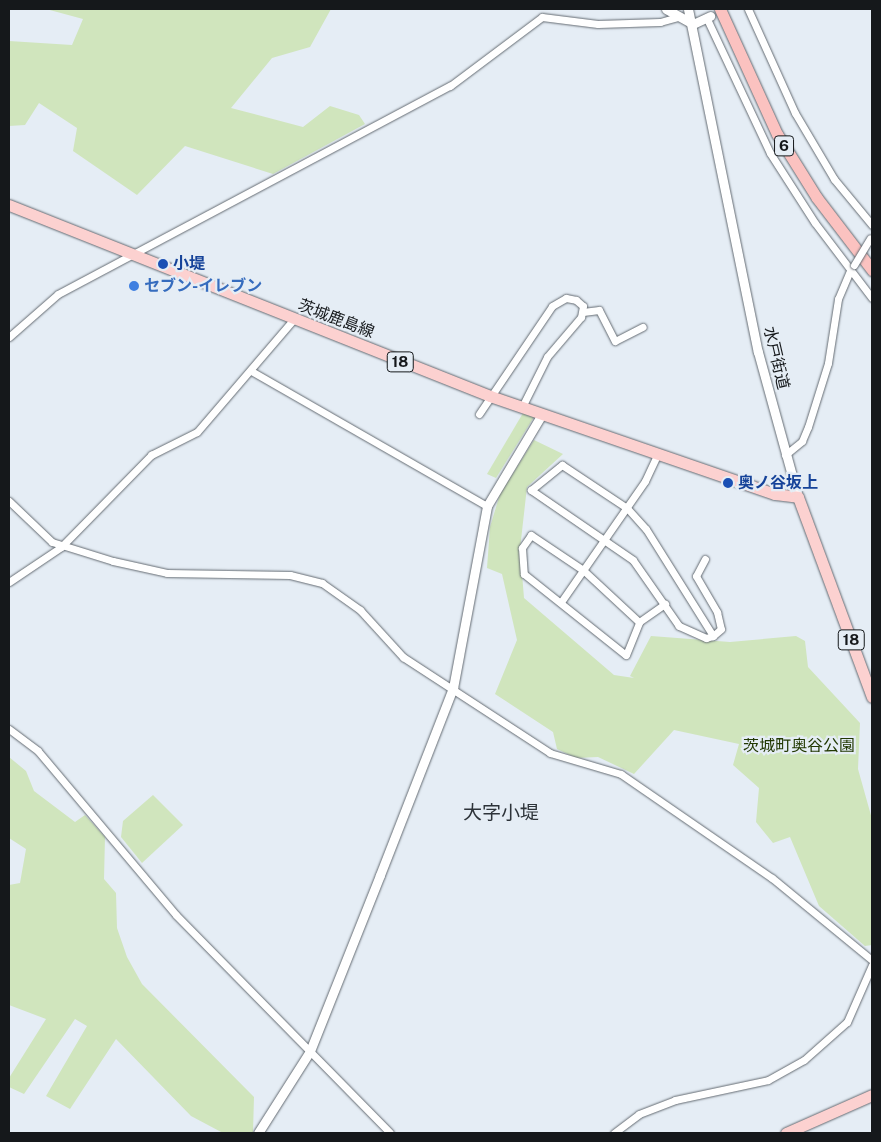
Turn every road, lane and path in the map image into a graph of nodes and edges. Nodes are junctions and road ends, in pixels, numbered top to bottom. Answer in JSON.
{"nodes":[{"id":1,"x":666,"y":9,"type":"edge"},
{"id":2,"x":748,"y":9,"type":"edge"},
{"id":3,"x":714,"y":13,"type":"edge"},
{"id":4,"x":690,"y":14,"type":"edge"},
{"id":5,"x":677,"y":17,"type":"junction"},
{"id":6,"x":9,"y":205,"type":"edge"},
{"id":7,"x":872,"y":225,"type":"edge"},
{"id":8,"x":871,"y":236,"type":"edge"},
{"id":9,"x":131,"y":256,"type":"junction"},
{"id":10,"x":852,"y":268,"type":"junction"},
{"id":11,"x":872,"y":270,"type":"edge"},
{"id":12,"x":872,"y":298,"type":"edge"},
{"id":13,"x":583,"y":312,"type":"junction"},
{"id":14,"x":294,"y":320,"type":"junction"},
{"id":15,"x":643,"y":327,"type":"dead end"},
{"id":16,"x":9,"y":337,"type":"edge"},
{"id":17,"x":253,"y":372,"type":"junction"},
{"id":18,"x":490,"y":396,"type":"junction"},
{"id":19,"x":522,"y":406,"type":"junction"},
{"id":20,"x":479,"y":414,"type":"dead end"},
{"id":21,"x":542,"y":414,"type":"junction"},
{"id":22,"x":658,"y":453,"type":"junction"},
{"id":23,"x":785,"y":455,"type":"junction"},
{"id":24,"x":798,"y":497,"type":"junction"},
{"id":25,"x":9,"y":501,"type":"edge"},
{"id":26,"x":487,"y":506,"type":"junction"},
{"id":27,"x":627,"y":508,"type":"junction"},
{"id":28,"x":605,"y":539,"type":"junction"},
{"id":29,"x":61,"y":546,"type":"junction"},
{"id":30,"x":705,"y":560,"type":"dead end"},
{"id":31,"x":583,"y":570,"type":"junction"},
{"id":32,"x":9,"y":582,"type":"edge"},
{"id":33,"x":561,"y":602,"type":"junction"},
{"id":34,"x":665,"y":604,"type":"junction"},
{"id":35,"x":639,"y":622,"type":"junction"},
{"id":36,"x":713,"y":636,"type":"junction"},
{"id":37,"x":453,"y":688,"type":"junction"},
{"id":38,"x":872,"y":697,"type":"edge"},
{"id":39,"x":9,"y":729,"type":"edge"},
{"id":40,"x":872,"y":960,"type":"edge"},
{"id":41,"x":872,"y":965,"type":"edge"},
{"id":42,"x":310,"y":1051,"type":"junction"},
{"id":43,"x":872,"y":1095,"type":"edge"},
{"id":44,"x":258,"y":1133,"type":"edge"},
{"id":45,"x":390,"y":1133,"type":"edge"},
{"id":46,"x":614,"y":1133,"type":"edge"},
{"id":47,"x":786,"y":1133,"type":"edge"}],
"edges":[{"from":1,"to":5,"type":"street"},
{"from":2,"to":7,"type":"street"},
{"from":3,"to":4,"type":"street"},
{"from":3,"to":10,"type":"street"},
{"from":3,"to":11,"type":"highway","number":"6"},
{"from":4,"to":5,"type":"street"},
{"from":4,"to":23,"type":"street","name":"水戸街道"},
{"from":5,"to":9,"type":"street"},
{"from":6,"to":9,"type":"main road","name":"茨城鹿島線","number":"18"},
{"from":8,"to":10,"type":"street","bridge":true},
{"from":9,"to":14,"type":"main road","name":"茨城鹿島線","number":"18"},
{"from":9,"to":16,"type":"street"},
{"from":10,"to":12,"type":"street"},
{"from":10,"to":23,"type":"street"},
{"from":13,"to":15,"type":"street"},
{"from":13,"to":18,"type":"street"},
{"from":13,"to":19,"type":"street"},
{"from":14,"to":17,"type":"street"},
{"from":14,"to":18,"type":"main road","name":"茨城鹿島線","number":"18"},
{"from":17,"to":26,"type":"street"},
{"from":17,"to":29,"type":"street"},
{"from":18,"to":19,"type":"main road","name":"茨城鹿島線","number":"18"},
{"from":18,"to":20,"type":"street"},
{"from":19,"to":21,"type":"main road","name":"茨城鹿島線","number":"18"},
{"from":21,"to":22,"type":"main road","name":"茨城鹿島線","number":"18"},
{"from":21,"to":26,"type":"street"},
{"from":22,"to":24,"type":"main road","name":"茨城鹿島線","number":"18"},
{"from":22,"to":27,"type":"street"},
{"from":23,"to":24,"type":"street","name":"水戸街道"},
{"from":24,"to":38,"type":"main road","name":"水戸街道","number":"18"},
{"from":25,"to":29,"type":"street"},
{"from":26,"to":37,"type":"street"},
{"from":27,"to":28,"type":"street"},
{"from":27,"to":28,"type":"street"},
{"from":27,"to":36,"type":"street"},
{"from":28,"to":31,"type":"street"},
{"from":28,"to":34,"type":"street"},
{"from":29,"to":32,"type":"street"},
{"from":29,"to":37,"type":"street"},
{"from":30,"to":36,"type":"street"},
{"from":31,"to":33,"type":"street"},
{"from":31,"to":33,"type":"street"},
{"from":31,"to":35,"type":"street"},
{"from":33,"to":35,"type":"street"},
{"from":34,"to":35,"type":"street"},
{"from":34,"to":36,"type":"street"},
{"from":37,"to":40,"type":"street"},
{"from":37,"to":42,"type":"street"},
{"from":39,"to":42,"type":"street"},
{"from":41,"to":46,"type":"street"},
{"from":42,"to":44,"type":"street"},
{"from":42,"to":45,"type":"street"},
{"from":43,"to":47,"type":"main road"}]}
